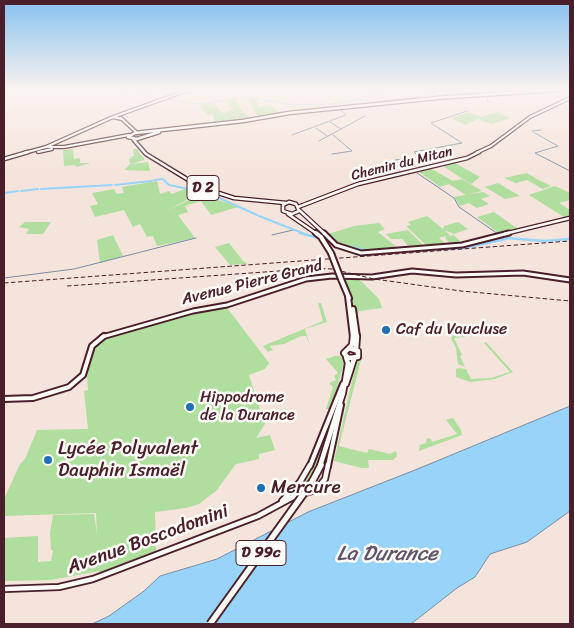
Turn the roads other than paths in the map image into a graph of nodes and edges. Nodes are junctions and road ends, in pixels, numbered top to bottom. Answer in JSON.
{"nodes":[{"id":1,"x":115,"y":118,"type":"edge"},
{"id":2,"x":120,"y":118,"type":"edge"},
{"id":3,"x":256,"y":118,"type":"edge"},
{"id":4,"x":529,"y":118,"type":"edge"},
{"id":5,"x":131,"y":136,"type":"junction"},
{"id":6,"x":141,"y":136,"type":"junction"},
{"id":7,"x":53,"y":144,"type":"junction"},
{"id":8,"x":138,"y":145,"type":"junction"},
{"id":9,"x":46,"y":147,"type":"junction"},
{"id":10,"x":50,"y":148,"type":"junction"},
{"id":11,"x":43,"y":149,"type":"junction"},
{"id":12,"x":4,"y":159,"type":"edge"},
{"id":13,"x":284,"y":204,"type":"junction"},
{"id":14,"x":297,"y":209,"type":"junction"},
{"id":15,"x":288,"y":214,"type":"junction"},
{"id":16,"x":570,"y":218,"type":"edge"},
{"id":17,"x":299,"y":222,"type":"junction"},
{"id":18,"x":570,"y":280,"type":"edge"},
{"id":19,"x":348,"y":296,"type":"junction"},
{"id":20,"x":349,"y":348,"type":"junction"},
{"id":21,"x":356,"y":350,"type":"junction"},
{"id":22,"x":346,"y":357,"type":"junction"},
{"id":23,"x":354,"y":359,"type":"junction"},
{"id":24,"x":345,"y":383,"type":"junction"},
{"id":25,"x":343,"y":393,"type":"junction"},
{"id":26,"x":4,"y":398,"type":"edge"},
{"id":27,"x":312,"y":482,"type":"joint"},
{"id":28,"x":270,"y":511,"type":"junction"},
{"id":29,"x":4,"y":589,"type":"edge"},
{"id":30,"x":210,"y":624,"type":"edge"}],
"edges":[{"from":1,"to":7,"type":"street"},
{"from":2,"to":5,"type":"street"},
{"from":3,"to":6,"type":"main road"},
{"from":4,"to":14,"type":"street","name":"Chemin du Mitan"},
{"from":5,"to":6,"type":"main road"},
{"from":5,"to":6,"type":"main road"},
{"from":5,"to":8,"type":"main road","number":"D 2"},
{"from":5,"to":10,"type":"street"},
{"from":6,"to":8,"type":"main road"},
{"from":7,"to":9,"type":"street"},
{"from":7,"to":10,"type":"street"},
{"from":8,"to":13,"type":"main road","number":"D 2"},
{"from":9,"to":10,"type":"street"},
{"from":9,"to":11,"type":"street"},
{"from":10,"to":11,"type":"street"},
{"from":11,"to":12,"type":"street"},
{"from":13,"to":14,"type":"main road"},
{"from":13,"to":15,"type":"main road"},
{"from":14,"to":15,"type":"main road"},
{"from":14,"to":16,"type":"street"},
{"from":14,"to":17,"type":"main road"},
{"from":15,"to":17,"type":"main road"},
{"from":17,"to":19,"type":"main road","bridge":true},
{"from":18,"to":26,"type":"street","name":"Avenue Pierre Grand"},
{"from":19,"to":20,"type":"main road"},
{"from":19,"to":21,"type":"main road"},
{"from":20,"to":21,"type":"main road"},
{"from":20,"to":22,"type":"main road","name":"Avenue Boscodomini"},
{"from":21,"to":23,"type":"main road","name":"Avenue Boscodomini"},
{"from":22,"to":23,"type":"main road"},
{"from":22,"to":24,"type":"main road","name":"Avenue Boscodomini"},
{"from":23,"to":25,"type":"main road","name":"Avenue Boscodomini"},
{"from":24,"to":25,"type":"main road","number":"D 99c"},
{"from":24,"to":28,"type":"street","name":"Avenue Boscodomini"},
{"from":25,"to":27,"type":"main road","number":"D 99c"},
{"from":25,"to":28,"type":"street","name":"Avenue Boscodomini"},
{"from":27,"to":30,"type":"main road","number":"D 99c","bridge":true},
{"from":28,"to":29,"type":"street","name":"Avenue Boscodomini"}]}
